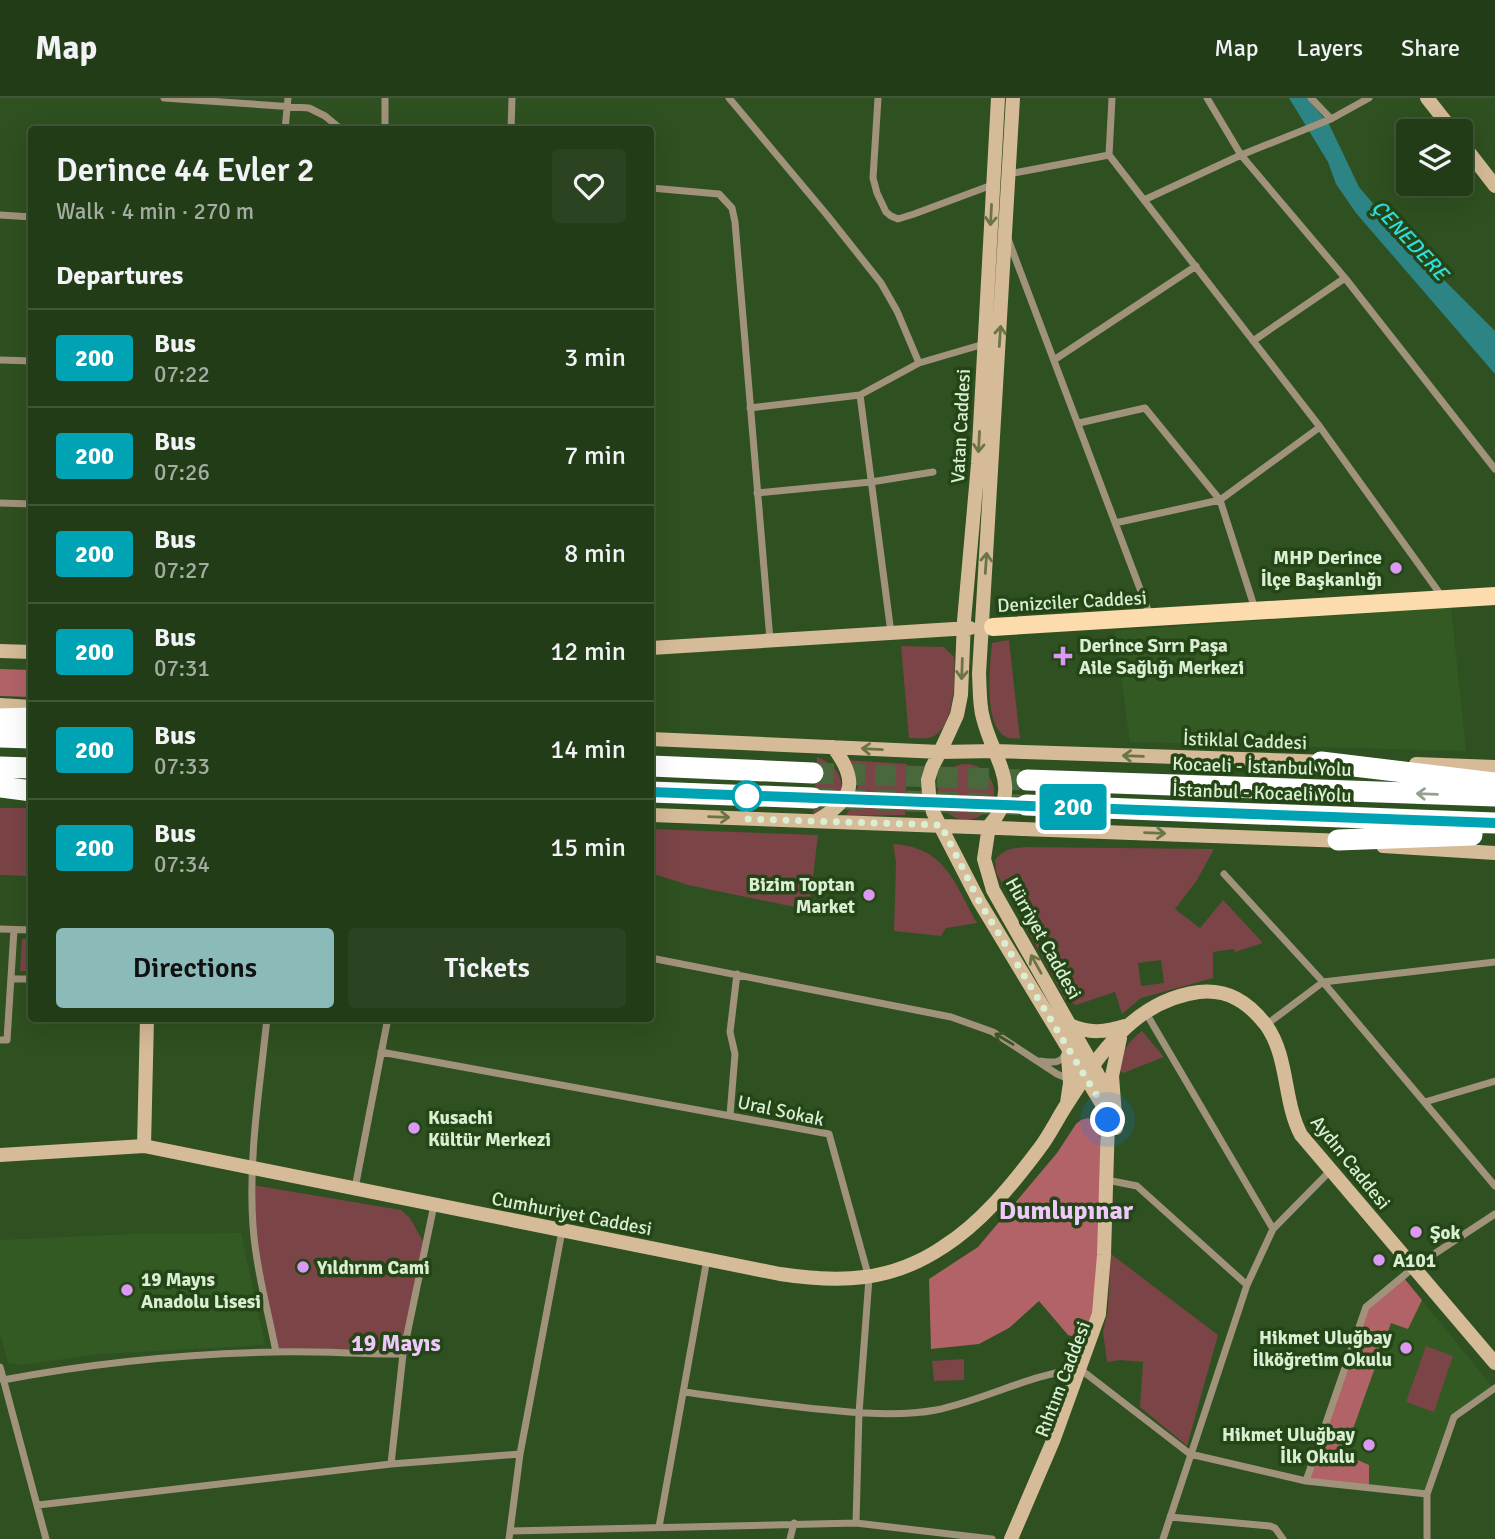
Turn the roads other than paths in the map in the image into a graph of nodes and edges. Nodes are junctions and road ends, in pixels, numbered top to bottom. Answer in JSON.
{"nodes":[{"id":1,"x":164,"y":98,"type":"edge"},
{"id":2,"x":385,"y":98,"type":"edge"},
{"id":3,"x":512,"y":98,"type":"edge"},
{"id":4,"x":729,"y":98,"type":"edge"},
{"id":5,"x":878,"y":98,"type":"edge"},
{"id":6,"x":998,"y":98,"type":"edge"},
{"id":7,"x":1013,"y":98,"type":"edge"},
{"id":8,"x":1112,"y":98,"type":"edge"},
{"id":9,"x":1207,"y":98,"type":"edge"},
{"id":10,"x":1311,"y":98,"type":"edge"},
{"id":11,"x":1369,"y":98,"type":"edge"},
{"id":12,"x":1427,"y":98,"type":"edge"},
{"id":13,"x":288,"y":102,"type":"edge"},
{"id":14,"x":1331,"y":119,"type":"junction"},
{"id":15,"x":1444,"y":119,"type":"edge"},
{"id":16,"x":285,"y":126,"type":"edge"},
{"id":17,"x":336,"y":126,"type":"edge"},
{"id":18,"x":385,"y":126,"type":"edge"},
{"id":19,"x":511,"y":126,"type":"edge"},
{"id":20,"x":1109,"y":155,"type":"junction"},
{"id":21,"x":1241,"y":155,"type":"junction"},
{"id":22,"x":1473,"y":158,"type":"edge"},
{"id":23,"x":1009,"y":174,"type":"junction"},
{"id":24,"x":992,"y":185,"type":"junction"},
{"id":25,"x":1495,"y":186,"type":"edge"},
{"id":26,"x":654,"y":188,"type":"edge"},
{"id":27,"x":1144,"y":200,"type":"junction"},
{"id":28,"x":0,"y":215,"type":"edge"},
{"id":29,"x":28,"y":216,"type":"edge"},
{"id":30,"x":1006,"y":234,"type":"junction"},
{"id":31,"x":1196,"y":267,"type":"junction"},
{"id":32,"x":1345,"y":278,"type":"junction"},
{"id":33,"x":1253,"y":341,"type":"junction"},
{"id":34,"x":984,"y":344,"type":"junction"},
{"id":35,"x":0,"y":360,"type":"edge"},
{"id":36,"x":1055,"y":360,"type":"junction"},
{"id":37,"x":28,"y":361,"type":"edge"},
{"id":38,"x":919,"y":363,"type":"junction"},
{"id":39,"x":860,"y":396,"type":"junction"},
{"id":40,"x":750,"y":408,"type":"junction"},
{"id":41,"x":1079,"y":423,"type":"junction"},
{"id":42,"x":1320,"y":427,"type":"junction"},
{"id":43,"x":1495,"y":470,"type":"edge"},
{"id":44,"x":933,"y":472,"type":"dead end"},
{"id":45,"x":871,"y":482,"type":"junction"},
{"id":46,"x":757,"y":493,"type":"junction"},
{"id":47,"x":1220,"y":500,"type":"junction"},
{"id":48,"x":0,"y":503,"type":"edge"},
{"id":49,"x":28,"y":504,"type":"edge"},
{"id":50,"x":1115,"y":523,"type":"junction"},
{"id":51,"x":1495,"y":596,"type":"edge"},
{"id":52,"x":1444,"y":599,"type":"junction"},
{"id":53,"x":1255,"y":611,"type":"junction"},
{"id":54,"x":1151,"y":618,"type":"junction"},
{"id":55,"x":987,"y":627,"type":"junction"},
{"id":56,"x":964,"y":628,"type":"junction"},
{"id":57,"x":891,"y":633,"type":"junction"},
{"id":58,"x":770,"y":640,"type":"junction"},
{"id":59,"x":654,"y":648,"type":"edge"},
{"id":60,"x":0,"y":651,"type":"edge"},
{"id":61,"x":28,"y":652,"type":"edge"},
{"id":62,"x":0,"y":705,"type":"edge"},
{"id":63,"x":28,"y":707,"type":"edge"},
{"id":64,"x":28,"y":718,"type":"edge"},
{"id":65,"x":0,"y":719,"type":"edge"},
{"id":66,"x":0,"y":737,"type":"edge"},
{"id":67,"x":28,"y":738,"type":"edge"},
{"id":68,"x":654,"y":739,"type":"edge"},
{"id":69,"x":833,"y":747,"type":"junction"},
{"id":70,"x":995,"y":751,"type":"junction"},
{"id":71,"x":940,"y":752,"type":"junction"},
{"id":72,"x":1321,"y":762,"type":"junction"},
{"id":73,"x":654,"y":766,"type":"edge"},
{"id":74,"x":0,"y":767,"type":"edge"},
{"id":75,"x":1495,"y":767,"type":"edge"},
{"id":76,"x":28,"y":768,"type":"edge"},
{"id":77,"x":813,"y":772,"type":"tunnel mouth"},
{"id":78,"x":1027,"y":780,"type":"tunnel mouth"},
{"id":79,"x":1495,"y":783,"type":"edge"},
{"id":80,"x":0,"y":786,"type":"edge"},
{"id":81,"x":28,"y":792,"type":"edge"},
{"id":82,"x":654,"y":792,"type":"edge"},
{"id":83,"x":28,"y":793,"type":"edge"},
{"id":84,"x":0,"y":794,"type":"edge"},
{"id":85,"x":1495,"y":796,"type":"edge"},
{"id":86,"x":813,"y":798,"type":"tunnel mouth"},
{"id":87,"x":1026,"y":805,"type":"tunnel mouth"},
{"id":88,"x":654,"y":815,"type":"edge"},
{"id":89,"x":814,"y":821,"type":"junction"},
{"id":90,"x":1495,"y":823,"type":"edge"},
{"id":91,"x":941,"y":825,"type":"junction"},
{"id":92,"x":989,"y":826,"type":"junction"},
{"id":93,"x":1495,"y":835,"type":"edge"},
{"id":94,"x":1338,"y":840,"type":"junction"},
{"id":95,"x":1495,"y":853,"type":"edge"},
{"id":96,"x":1224,"y":874,"type":"dead end"},
{"id":97,"x":0,"y":929,"type":"edge"},
{"id":98,"x":14,"y":930,"type":"junction"},
{"id":99,"x":28,"y":930,"type":"edge"},
{"id":100,"x":654,"y":959,"type":"edge"},
{"id":101,"x":1495,"y":962,"type":"edge"},
{"id":102,"x":737,"y":974,"type":"junction"},
{"id":103,"x":11,"y":979,"type":"junction"},
{"id":104,"x":28,"y":979,"type":"edge"},
{"id":105,"x":1323,"y":982,"type":"junction"},
{"id":106,"x":1145,"y":1010,"type":"junction"},
{"id":107,"x":147,"y":1022,"type":"edge"},
{"id":108,"x":267,"y":1022,"type":"edge"},
{"id":109,"x":386,"y":1022,"type":"edge"},
{"id":110,"x":1070,"y":1025,"type":"junction"},
{"id":111,"x":1265,"y":1025,"type":"junction"},
{"id":112,"x":1125,"y":1026,"type":"junction"},
{"id":113,"x":0,"y":1040,"type":"edge"},
{"id":114,"x":1066,"y":1049,"type":"junction"},
{"id":115,"x":381,"y":1052,"type":"junction"},
{"id":116,"x":1036,"y":1060,"type":"junction"},
{"id":117,"x":1094,"y":1067,"type":"junction"},
{"id":118,"x":1077,"y":1079,"type":"junction"},
{"id":119,"x":1495,"y":1081,"type":"edge"},
{"id":120,"x":1424,"y":1102,"type":"junction"},
{"id":121,"x":1067,"y":1104,"type":"junction"},
{"id":122,"x":1108,"y":1109,"type":"junction"},
{"id":123,"x":730,"y":1115,"type":"junction"},
{"id":124,"x":144,"y":1146,"type":"junction"},
{"id":125,"x":0,"y":1155,"type":"edge"},
{"id":126,"x":253,"y":1167,"type":"junction"},
{"id":127,"x":1331,"y":1170,"type":"junction"},
{"id":128,"x":1111,"y":1181,"type":"junction"},
{"id":129,"x":1495,"y":1186,"type":"edge"},
{"id":130,"x":355,"y":1188,"type":"junction"},
{"id":131,"x":434,"y":1204,"type":"junction"},
{"id":132,"x":1495,"y":1213,"type":"edge"},
{"id":133,"x":1273,"y":1229,"type":"junction"},
{"id":134,"x":562,"y":1231,"type":"junction"},
{"id":135,"x":707,"y":1259,"type":"junction"},
{"id":136,"x":1413,"y":1268,"type":"junction"},
{"id":137,"x":869,"y":1278,"type":"junction"},
{"id":138,"x":1247,"y":1285,"type":"junction"},
{"id":139,"x":276,"y":1352,"type":"junction"},
{"id":140,"x":402,"y":1354,"type":"junction"},
{"id":141,"x":1495,"y":1363,"type":"edge"},
{"id":142,"x":0,"y":1367,"type":"edge"},
{"id":143,"x":1084,"y":1372,"type":"junction"},
{"id":144,"x":3,"y":1380,"type":"junction"},
{"id":145,"x":1495,"y":1388,"type":"edge"},
{"id":146,"x":684,"y":1392,"type":"junction"},
{"id":147,"x":859,"y":1413,"type":"junction"},
{"id":148,"x":520,"y":1454,"type":"junction"},
{"id":149,"x":1190,"y":1454,"type":"junction"},
{"id":150,"x":391,"y":1464,"type":"junction"},
{"id":151,"x":1306,"y":1481,"type":"junction"},
{"id":152,"x":1427,"y":1494,"type":"junction"},
{"id":153,"x":38,"y":1505,"type":"junction"},
{"id":154,"x":1170,"y":1517,"type":"junction"},
{"id":155,"x":794,"y":1523,"type":"junction"},
{"id":156,"x":856,"y":1523,"type":"junction"},
{"id":157,"x":659,"y":1527,"type":"junction"},
{"id":158,"x":510,"y":1535,"type":"edge"},
{"id":159,"x":46,"y":1539,"type":"edge"},
{"id":160,"x":790,"y":1539,"type":"edge"},
{"id":161,"x":992,"y":1539,"type":"edge"},
{"id":162,"x":1011,"y":1539,"type":"edge"},
{"id":163,"x":1018,"y":1539,"type":"edge"},
{"id":164,"x":1163,"y":1539,"type":"edge"},
{"id":165,"x":1283,"y":1539,"type":"edge"},
{"id":166,"x":1426,"y":1539,"type":"edge"}],
"edges":[{"from":1,"to":13,"type":"street"},
{"from":2,"to":18,"type":"street"},
{"from":3,"to":19,"type":"street"},
{"from":4,"to":38,"type":"street"},
{"from":5,"to":24,"type":"street"},
{"from":6,"to":24,"type":"main road","name":"Vatan Caddesi"},
{"from":7,"to":23,"type":"main road","name":"Vatan Caddesi"},
{"from":8,"to":20,"type":"street"},
{"from":9,"to":21,"type":"street"},
{"from":10,"to":14,"type":"street"},
{"from":11,"to":14,"type":"street"},
{"from":12,"to":15,"type":"main road"},
{"from":13,"to":16,"type":"street"},
{"from":13,"to":17,"type":"street"},
{"from":14,"to":21,"type":"street"},
{"from":20,"to":23,"type":"street"},
{"from":20,"to":27,"type":"street"},
{"from":21,"to":27,"type":"street"},
{"from":21,"to":32,"type":"street"},
{"from":22,"to":25,"type":"main road"},
{"from":23,"to":30,"type":"main road","name":"Vatan Caddesi"},
{"from":24,"to":34,"type":"main road","name":"Vatan Caddesi","one_way":true},
{"from":26,"to":40,"type":"street"},
{"from":27,"to":31,"type":"street"},
{"from":28,"to":29,"type":"street"},
{"from":30,"to":36,"type":"street"},
{"from":55,"to":30,"type":"main road","name":"Vatan Caddesi","one_way":true},
{"from":31,"to":33,"type":"street"},
{"from":31,"to":36,"type":"street"},
{"from":32,"to":33,"type":"street"},
{"from":32,"to":43,"type":"street"},
{"from":33,"to":42,"type":"street"},
{"from":34,"to":38,"type":"street"},
{"from":34,"to":56,"type":"main road","name":"Vatan Caddesi","one_way":true},
{"from":35,"to":37,"type":"street"},
{"from":36,"to":41,"type":"street"},
{"from":38,"to":39,"type":"street"},
{"from":39,"to":40,"type":"street"},
{"from":39,"to":45,"type":"street"},
{"from":40,"to":46,"type":"street"},
{"from":41,"to":47,"type":"street"},
{"from":41,"to":50,"type":"street"},
{"from":42,"to":47,"type":"street"},
{"from":42,"to":52,"type":"street"},
{"from":44,"to":45,"type":"street"},
{"from":45,"to":46,"type":"street"},
{"from":45,"to":57,"type":"street"},
{"from":46,"to":58,"type":"street"},
{"from":47,"to":50,"type":"street"},
{"from":47,"to":53,"type":"street"},
{"from":48,"to":49,"type":"street"},
{"from":50,"to":54,"type":"street"},
{"from":51,"to":52,"type":"main road","name":"Denizciler Caddesi"},
{"from":52,"to":53,"type":"main road","name":"Denizciler Caddesi"},
{"from":53,"to":54,"type":"main road","name":"Denizciler Caddesi"},
{"from":54,"to":55,"type":"main road","name":"Denizciler Caddesi"},
{"from":55,"to":56,"type":"main road","name":"Denizciler Caddesi"},
{"from":55,"to":70,"type":"main road","name":"Vatan Caddesi"},
{"from":56,"to":57,"type":"main road","name":"Denizciler Caddesi"},
{"from":56,"to":71,"type":"main road","name":"Vatan Caddesi","one_way":true},
{"from":57,"to":58,"type":"main road","name":"Denizciler Caddesi"},
{"from":58,"to":59,"type":"main road","name":"Denizciler Caddesi"},
{"from":60,"to":61,"type":"main road"},
{"from":62,"to":63,"type":"main road"},
{"from":64,"to":65,"type":"highway"},
{"from":66,"to":67,"type":"highway"},
{"from":68,"to":69,"type":"main road"},
{"from":71,"to":69,"type":"main road","one_way":true},
{"from":69,"to":89,"type":"main road"},
{"from":70,"to":71,"type":"main road"},
{"from":72,"to":70,"type":"main road","name":"İstiklal Caddesi","one_way":true},
{"from":70,"to":92,"type":"main road","name":"Vatan Caddesi"},
{"from":71,"to":91,"type":"main road","name":"Vatan Caddesi"},
{"from":72,"to":75,"type":"main road","name":"İstiklal Caddesi"},
{"from":72,"to":79,"type":"highway"},
{"from":73,"to":77,"type":"highway"},
{"from":74,"to":76,"type":"highway"},
{"from":85,"to":78,"type":"highway","name":"Kocaeli - İstanbul Yolu","one_way":true},
{"from":80,"to":81,"type":"highway"},
{"from":82,"to":86,"type":"highway"},
{"from":83,"to":84,"type":"main road"},
{"from":87,"to":90,"type":"highway","name":"İstanbul - Kocaeli Yolu"},
{"from":88,"to":89,"type":"main road","one_way":true},
{"from":89,"to":91,"type":"main road"},
{"from":91,"to":92,"type":"main road"},
{"from":91,"to":114,"type":"main road","name":"Hürriyet Caddesi"},
{"from":92,"to":94,"type":"main road","one_way":true},
{"from":110,"to":92,"type":"main road","name":"Hürriyet Caddesi","one_way":true},
{"from":93,"to":94,"type":"highway"},
{"from":94,"to":95,"type":"main road"},
{"from":96,"to":105,"type":"street"},
{"from":97,"to":98,"type":"street"},
{"from":98,"to":99,"type":"street"},
{"from":98,"to":103,"type":"street"},
{"from":100,"to":102,"type":"street"},
{"from":101,"to":105,"type":"street"},
{"from":116,"to":102,"type":"street","one_way":true},
{"from":102,"to":123,"type":"street"},
{"from":103,"to":104,"type":"street"},
{"from":103,"to":113,"type":"street"},
{"from":105,"to":111,"type":"street"},
{"from":105,"to":120,"type":"street"},
{"from":106,"to":111,"type":"main road","name":"Aydın Caddesi"},
{"from":106,"to":112,"type":"main road","name":"Aydın Caddesi"},
{"from":106,"to":133,"type":"street"},
{"from":107,"to":124,"type":"main road"},
{"from":108,"to":126,"type":"street"},
{"from":109,"to":115,"type":"street"},
{"from":110,"to":112,"type":"main road"},
{"from":110,"to":117,"type":"main road","name":"Hürriyet Caddesi"},
{"from":111,"to":127,"type":"main road","name":"Aydın Caddesi"},
{"from":112,"to":117,"type":"main road","name":"Aydın Caddesi"},
{"from":112,"to":122,"type":"main road","name":"Rıhtım Caddesi"},
{"from":114,"to":116,"type":"street"},
{"from":114,"to":118,"type":"main road","name":"Hürriyet Caddesi"},
{"from":115,"to":123,"type":"street","name":"Ural Sokak"},
{"from":115,"to":130,"type":"street"},
{"from":116,"to":118,"type":"street"},
{"from":117,"to":118,"type":"main road","name":"Aydın Caddesi"},
{"from":117,"to":122,"type":"main road","name":"Hürriyet Caddesi"},
{"from":118,"to":121,"type":"main road"},
{"from":118,"to":122,"type":"main road","name":"Hürriyet Caddesi"},
{"from":119,"to":120,"type":"street"},
{"from":120,"to":129,"type":"street"},
{"from":121,"to":122,"type":"main road"},
{"from":121,"to":137,"type":"main road","name":"Cumhuriyet Caddesi"},
{"from":122,"to":128,"type":"main road","name":"Rıhtım Caddesi"},
{"from":123,"to":137,"type":"street","name":"Ural Sokak"},
{"from":124,"to":125,"type":"main road","name":"Cumhuriyet Caddesi"},
{"from":124,"to":126,"type":"main road","name":"Cumhuriyet Caddesi"},
{"from":126,"to":130,"type":"main road","name":"Cumhuriyet Caddesi"},
{"from":126,"to":139,"type":"street"},
{"from":127,"to":133,"type":"street"},
{"from":127,"to":136,"type":"main road","name":"Aydın Caddesi"},
{"from":128,"to":138,"type":"street"},
{"from":128,"to":143,"type":"main road","name":"Rıhtım Caddesi"},
{"from":130,"to":131,"type":"main road","name":"Cumhuriyet Caddesi"},
{"from":131,"to":134,"type":"main road","name":"Cumhuriyet Caddesi"},
{"from":131,"to":140,"type":"street"},
{"from":132,"to":136,"type":"street"},
{"from":133,"to":138,"type":"street"},
{"from":134,"to":135,"type":"main road","name":"Cumhuriyet Caddesi"},
{"from":134,"to":148,"type":"street"},
{"from":135,"to":137,"type":"main road","name":"Cumhuriyet Caddesi"},
{"from":135,"to":146,"type":"street"},
{"from":136,"to":141,"type":"main road","name":"Aydın Caddesi"},
{"from":136,"to":151,"type":"street"},
{"from":137,"to":147,"type":"street","name":"Ural Sokak"},
{"from":138,"to":149,"type":"street"},
{"from":139,"to":140,"type":"street"},
{"from":139,"to":144,"type":"street"},
{"from":140,"to":150,"type":"street"},
{"from":142,"to":144,"type":"street"},
{"from":143,"to":147,"type":"street"},
{"from":143,"to":149,"type":"street"},
{"from":143,"to":162,"type":"main road","name":"Rıhtım Caddesi"},
{"from":143,"to":163,"type":"main road","name":"Rıhtım Caddesi"},
{"from":144,"to":153,"type":"street"},
{"from":145,"to":152,"type":"street"},
{"from":146,"to":147,"type":"street"},
{"from":146,"to":157,"type":"street"},
{"from":147,"to":156,"type":"street","name":"Ural Sokak"},
{"from":148,"to":150,"type":"street"},
{"from":148,"to":158,"type":"street"},
{"from":149,"to":151,"type":"street"},
{"from":149,"to":154,"type":"street"},
{"from":150,"to":153,"type":"street"},
{"from":151,"to":152,"type":"street"},
{"from":152,"to":166,"type":"street"},
{"from":153,"to":159,"type":"street"},
{"from":154,"to":164,"type":"street"},
{"from":154,"to":165,"type":"street"},
{"from":155,"to":156,"type":"street"},
{"from":155,"to":157,"type":"street"},
{"from":155,"to":160,"type":"street"},
{"from":156,"to":161,"type":"street"},
{"from":157,"to":158,"type":"street"}]}
